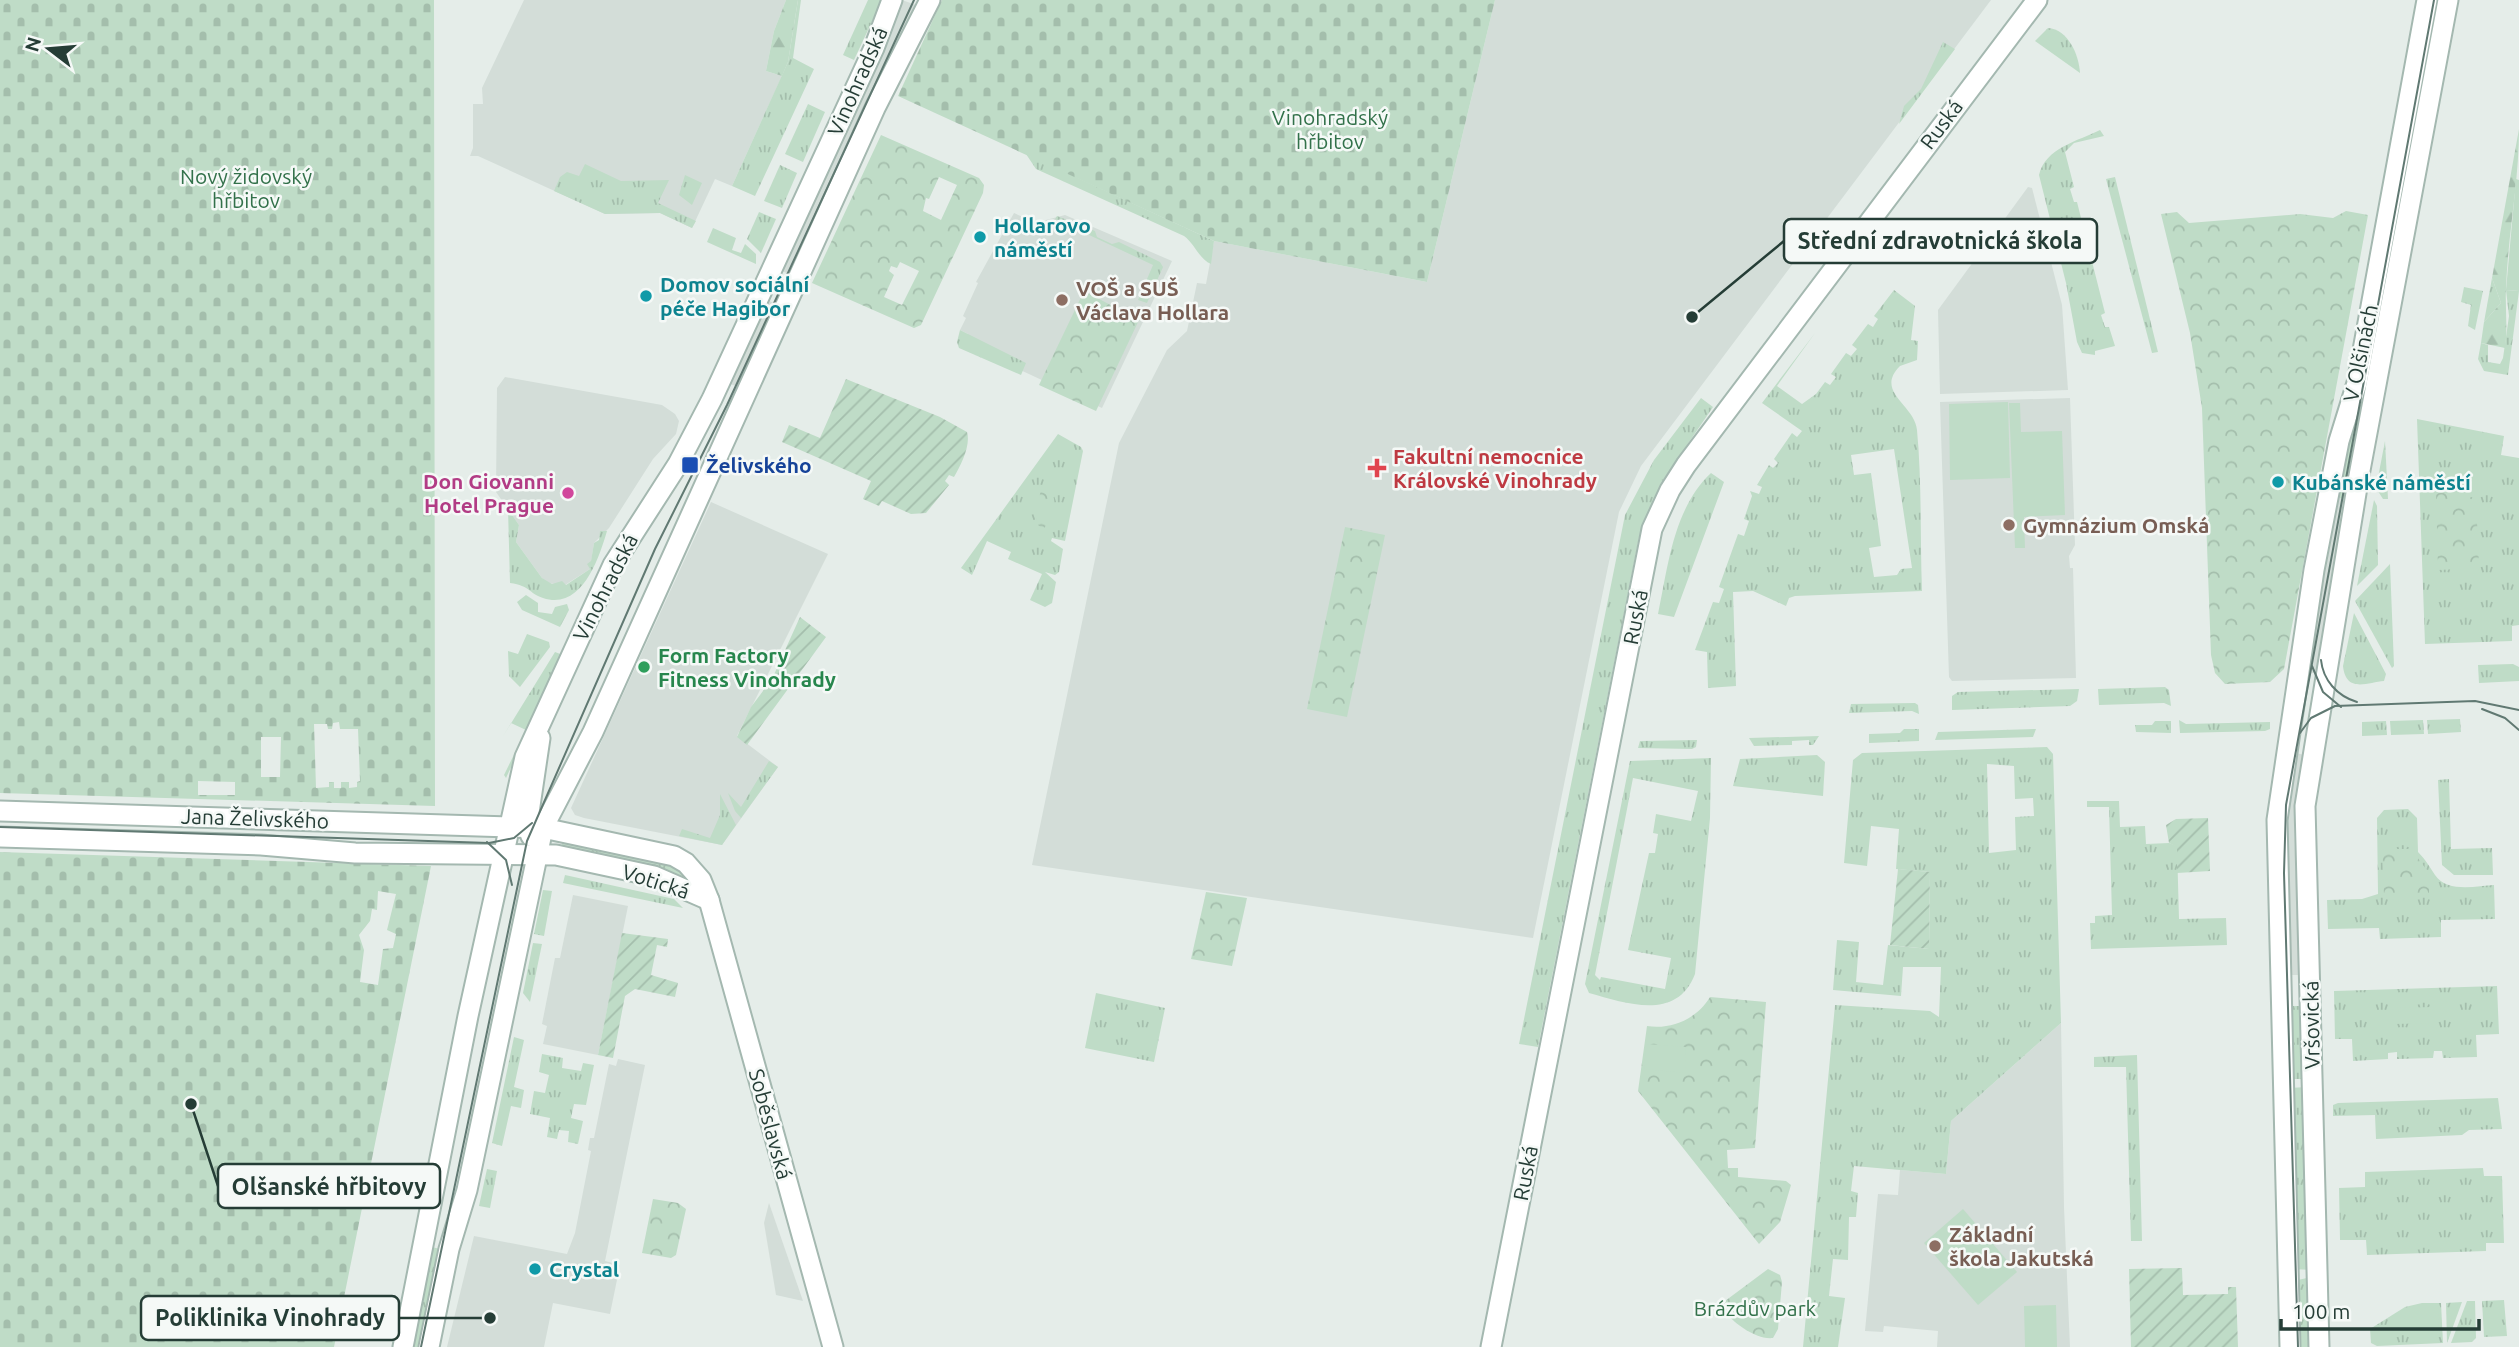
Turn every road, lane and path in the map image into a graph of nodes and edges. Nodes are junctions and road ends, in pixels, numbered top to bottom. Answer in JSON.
{"nodes":[{"id":1,"x":892,"y":0,"type":"edge"},
{"id":2,"x":930,"y":0,"type":"edge"},
{"id":3,"x":2037,"y":0,"type":"edge"},
{"id":4,"x":2427,"y":0,"type":"edge"},
{"id":5,"x":2448,"y":0,"type":"edge"},
{"id":6,"x":2322,"y":704,"type":"joint"},
{"id":7,"x":2293,"y":706,"type":"joint"},
{"id":8,"x":0,"y":811,"type":"edge"},
{"id":9,"x":527,"y":826,"type":"junction"},
{"id":10,"x":0,"y":837,"type":"edge"},
{"id":11,"x":537,"y":853,"type":"junction"},
{"id":12,"x":503,"y":856,"type":"junction"},
{"id":13,"x":709,"y":900,"type":"junction"},
{"id":14,"x":461,"y":1210,"type":"junction"},
{"id":15,"x":430,"y":1214,"type":"junction"},
{"id":16,"x":403,"y":1347,"type":"edge"},
{"id":17,"x":429,"y":1347,"type":"edge"},
{"id":18,"x":833,"y":1347,"type":"edge"},
{"id":19,"x":1491,"y":1347,"type":"edge"},
{"id":20,"x":2290,"y":1347,"type":"edge"},
{"id":21,"x":2319,"y":1347,"type":"edge"}],
"edges":[{"from":1,"to":9,"type":"main road","name":"Vinohradská"},
{"from":2,"to":9,"type":"main road","name":"Vinohradská"},
{"from":3,"to":19,"type":"main road","name":"Ruská"},
{"from":4,"to":7,"type":"main road","name":"V Olšinách"},
{"from":5,"to":6,"type":"main road","name":"V Olšinách"},
{"from":6,"to":21,"type":"main road","name":"Vršovická"},
{"from":7,"to":20,"type":"main road","name":"Vršovická"},
{"from":8,"to":9,"type":"main road","name":"Jana Želivského"},
{"from":9,"to":11,"type":"main road","name":"Vinohradská"},
{"from":9,"to":12,"type":"main road","name":"Vinohradská"},
{"from":9,"to":13,"type":"main road","name":"Votická"},
{"from":10,"to":12,"type":"main road","name":"Jana Želivského"},
{"from":11,"to":12,"type":"main road","name":"Jana Želivského"},
{"from":11,"to":13,"type":"main road","name":"Votická"},
{"from":11,"to":14,"type":"main road","name":"Vinohradská"},
{"from":12,"to":15,"type":"main road","name":"Vinohradská"},
{"from":13,"to":18,"type":"main road","name":"Soběslavská"},
{"from":14,"to":15,"type":"main road"},
{"from":14,"to":17,"type":"main road","name":"Vinohradská"},
{"from":15,"to":16,"type":"main road","name":"Vinohradská"}]}
